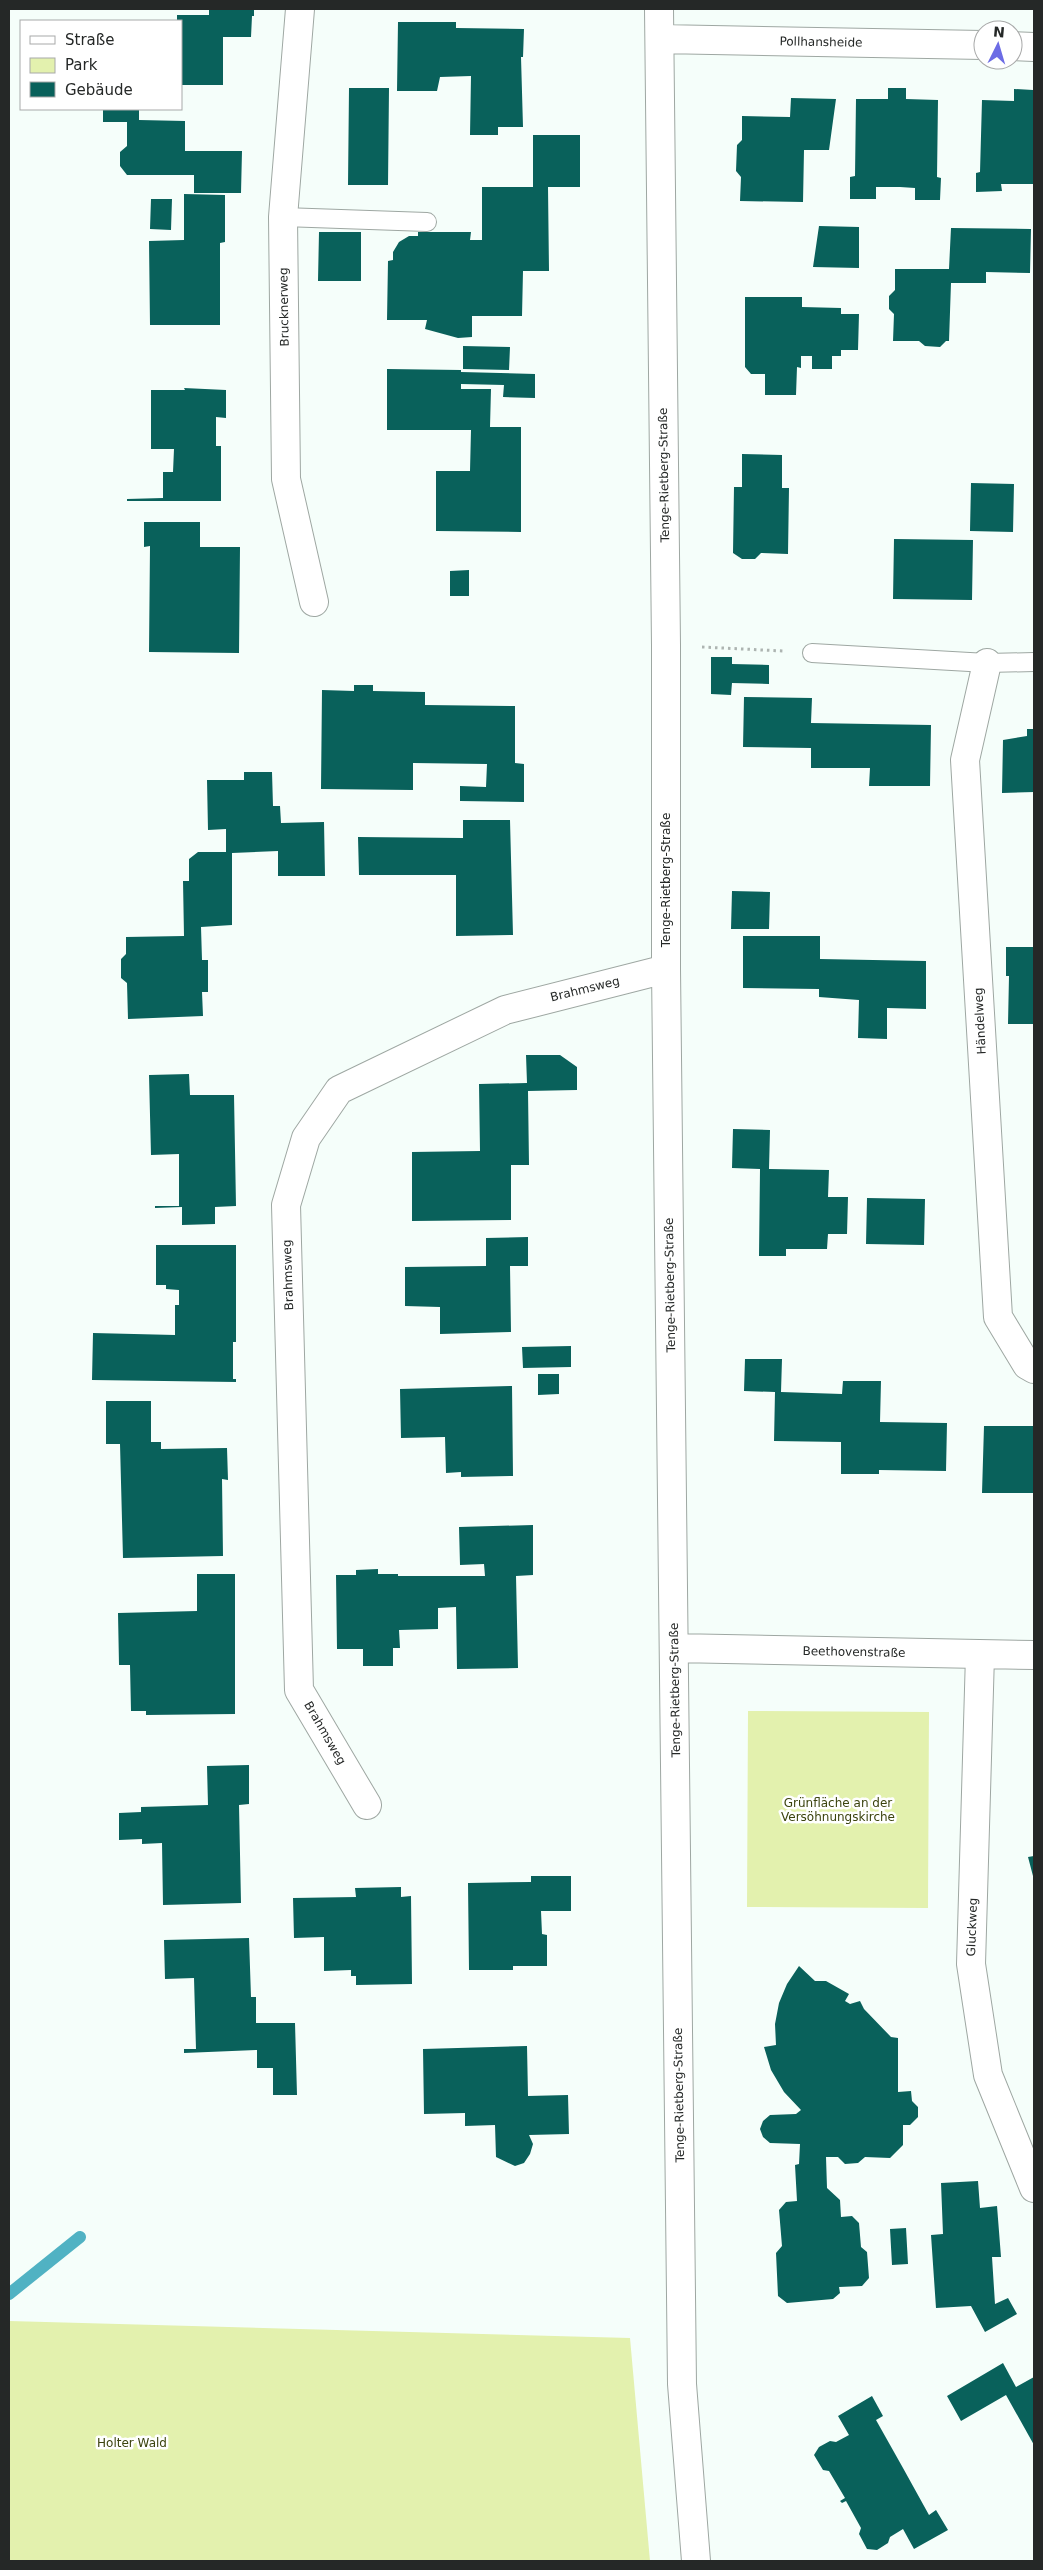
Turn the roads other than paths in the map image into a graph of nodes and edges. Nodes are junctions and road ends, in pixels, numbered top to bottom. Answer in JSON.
{"nodes":[{"id":1,"x":300,"y":9,"type":"edge"},
{"id":2,"x":659,"y":9,"type":"edge"},
{"id":3,"x":660,"y":39,"type":"junction"},
{"id":4,"x":973,"y":46,"type":"edge"},
{"id":5,"x":283,"y":217,"type":"junction"},
{"id":6,"x":426,"y":222,"type":"dead end"},
{"id":7,"x":314,"y":602,"type":"dead end"},
{"id":8,"x":812,"y":653,"type":"road end"},
{"id":9,"x":1034,"y":662,"type":"edge"},
{"id":10,"x":987,"y":663,"type":"junction"},
{"id":11,"x":666,"y":969,"type":"junction"},
{"id":12,"x":1034,"y":1369,"type":"edge"},
{"id":13,"x":674,"y":1648,"type":"junction"},
{"id":14,"x":980,"y":1655,"type":"junction"},
{"id":15,"x":1034,"y":1655,"type":"edge"},
{"id":16,"x":367,"y":1805,"type":"dead end"},
{"id":17,"x":1034,"y":2188,"type":"edge"},
{"id":18,"x":696,"y":2561,"type":"edge"}],
"edges":[{"from":1,"to":5,"type":"street","name":"Brucknerweg"},
{"from":2,"to":3,"type":"street","name":"Tenge-Rietberg-Straße"},
{"from":3,"to":4,"type":"street","name":"Pollhansheide"},
{"from":3,"to":11,"type":"street","name":"Tenge-Rietberg-Straße"},
{"from":5,"to":6,"type":"lane"},
{"from":5,"to":7,"type":"street","name":"Brucknerweg"},
{"from":8,"to":10,"type":"lane"},
{"from":9,"to":10,"type":"lane"},
{"from":10,"to":12,"type":"street","name":"Händelweg"},
{"from":11,"to":13,"type":"street","name":"Tenge-Rietberg-Straße"},
{"from":11,"to":16,"type":"street","name":"Brahmsweg"},
{"from":13,"to":14,"type":"street","name":"Beethovenstraße"},
{"from":13,"to":18,"type":"street","name":"Tenge-Rietberg-Straße"},
{"from":14,"to":15,"type":"street","name":"Beethovenstraße"},
{"from":14,"to":17,"type":"street","name":"Gluckweg"}]}
